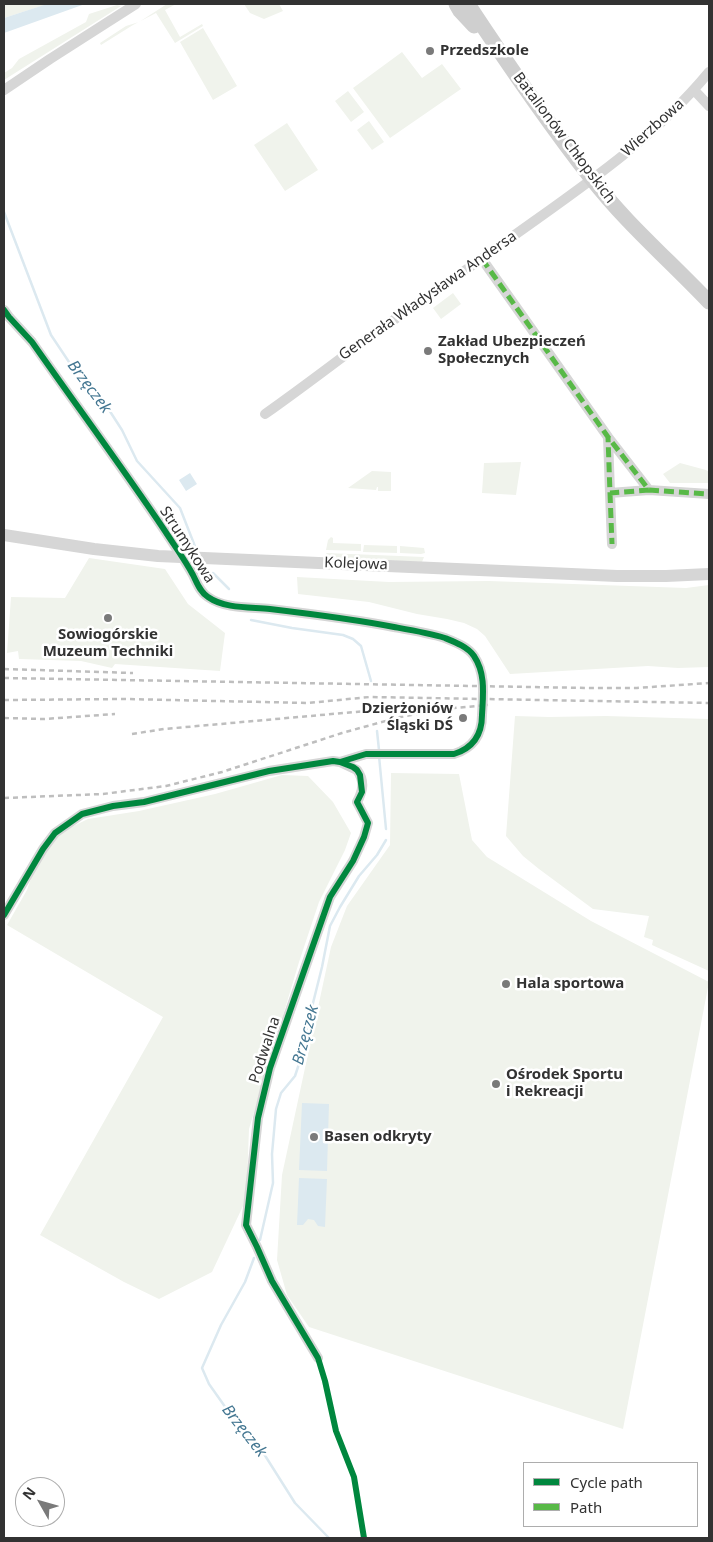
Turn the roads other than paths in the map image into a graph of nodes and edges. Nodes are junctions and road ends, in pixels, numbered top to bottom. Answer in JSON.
{"nodes":[{"id":1,"x":136,"y":4,"type":"edge"},
{"id":2,"x":456,"y":4,"type":"edge"},
{"id":3,"x":468,"y":4,"type":"edge"},
{"id":4,"x":504,"y":58,"type":"junction"},
{"id":5,"x":709,"y":72,"type":"edge"},
{"id":6,"x":4,"y":90,"type":"edge"},
{"id":7,"x":694,"y":90,"type":"junction"},
{"id":8,"x":709,"y":106,"type":"edge"},
{"id":9,"x":591,"y":179,"type":"junction"},
{"id":10,"x":482,"y":259,"type":"junction"},
{"id":11,"x":709,"y":302,"type":"edge"},
{"id":12,"x":5,"y":316,"type":"edge"},
{"id":13,"x":265,"y":414,"type":"dead end"},
{"id":14,"x":608,"y":437,"type":"junction"},
{"id":15,"x":649,"y":490,"type":"junction"},
{"id":16,"x":610,"y":492,"type":"junction"},
{"id":17,"x":709,"y":494,"type":"edge"},
{"id":18,"x":4,"y":535,"type":"edge"},
{"id":19,"x":612,"y":544,"type":"dead end"},
{"id":20,"x":181,"y":557,"type":"junction"},
{"id":21,"x":709,"y":574,"type":"edge"},
{"id":22,"x":340,"y":762,"type":"junction"},
{"id":23,"x":4,"y":915,"type":"edge"},
{"id":24,"x":318,"y":1358,"type":"dead end"}],
"edges":[{"from":1,"to":6,"type":"street"},
{"from":2,"to":4,"type":"main road","name":"Batalionów Chłopskich"},
{"from":3,"to":4,"type":"main road","name":"Batalionów Chłopskich"},
{"from":4,"to":9,"type":"main road","name":"Batalionów Chłopskich"},
{"from":5,"to":7,"type":"street","name":"Wierzbowa"},
{"from":7,"to":8,"type":"street"},
{"from":7,"to":9,"type":"street","name":"Wierzbowa"},
{"from":9,"to":10,"type":"street","name":"Generała Władysława Andersa"},
{"from":9,"to":11,"type":"main road","name":"Batalionów Chłopskich"},
{"from":10,"to":13,"type":"street","name":"Generała Władysława Andersa"},
{"from":10,"to":14,"type":"street"},
{"from":12,"to":20,"type":"street","name":"Strumykowa"},
{"from":14,"to":15,"type":"street"},
{"from":14,"to":16,"type":"street"},
{"from":15,"to":16,"type":"street"},
{"from":15,"to":17,"type":"street"},
{"from":16,"to":19,"type":"street"},
{"from":18,"to":20,"type":"street","name":"Kolejowa"},
{"from":20,"to":21,"type":"street","name":"Kolejowa"},
{"from":20,"to":22,"type":"street","name":"Strumykowa"},
{"from":22,"to":23,"type":"street"},
{"from":22,"to":24,"type":"street","name":"Podwalna"}]}
